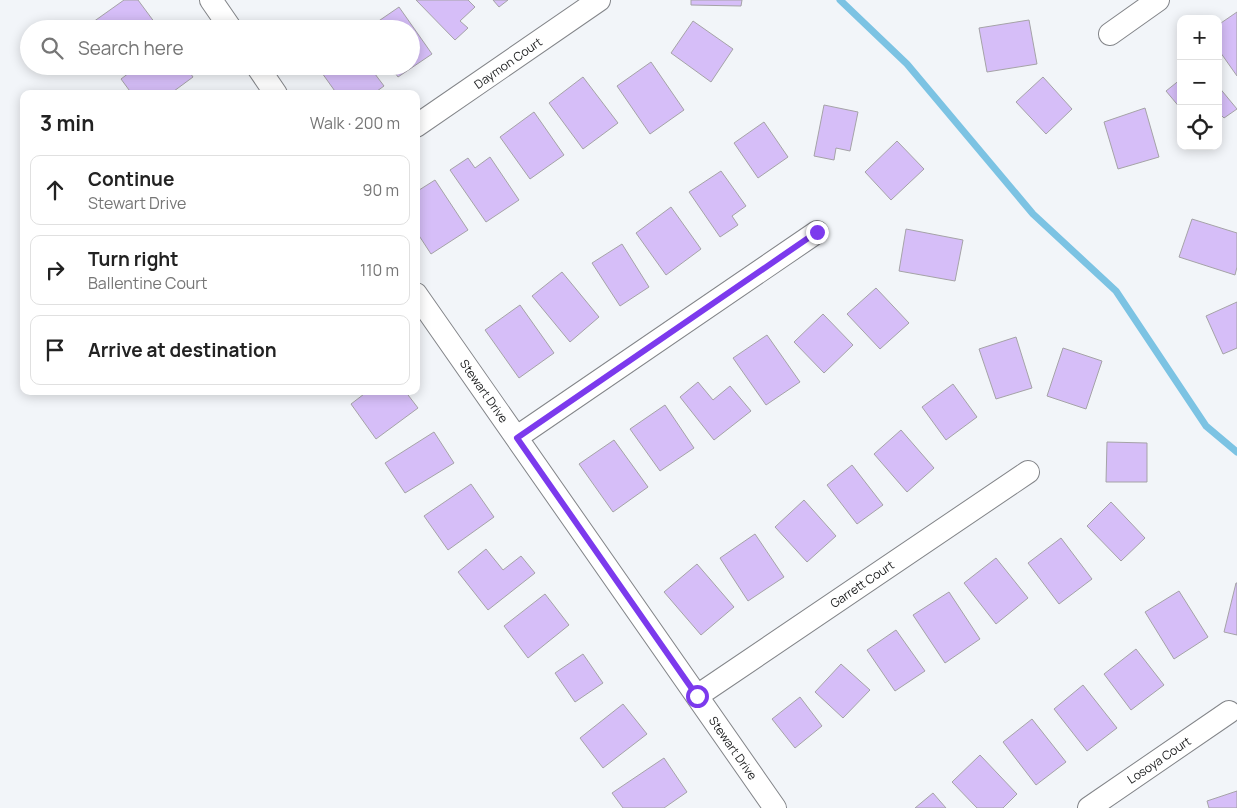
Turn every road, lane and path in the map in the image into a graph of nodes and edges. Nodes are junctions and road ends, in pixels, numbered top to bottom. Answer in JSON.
{"nodes":[{"id":1,"x":211,"y":0,"type":"edge"},
{"id":2,"x":599,"y":0,"type":"edge"},
{"id":3,"x":1158,"y":0,"type":"edge"},
{"id":4,"x":225,"y":20,"type":"edge"},
{"id":5,"x":1110,"y":34,"type":"dead end"},
{"id":6,"x":263,"y":75,"type":"edge"},
{"id":7,"x":273,"y":90,"type":"edge"},
{"id":8,"x":420,"y":123,"type":"edge"},
{"id":9,"x":817,"y":232,"type":"dead end"},
{"id":10,"x":420,"y":300,"type":"edge"},
{"id":11,"x":517,"y":438,"type":"junction"},
{"id":12,"x":1028,"y":472,"type":"dead end"},
{"id":13,"x":697,"y":696,"type":"junction"},
{"id":14,"x":1229,"y":712,"type":"dead end"},
{"id":15,"x":775,"y":808,"type":"edge"},
{"id":16,"x":1089,"y":808,"type":"edge"}],
"edges":[{"from":1,"to":4,"type":"street"},
{"from":2,"to":8,"type":"street","name":"Daymon Court"},
{"from":3,"to":5,"type":"street"},
{"from":6,"to":7,"type":"street"},
{"from":9,"to":11,"type":"street"},
{"from":10,"to":11,"type":"street","name":"Stewart Drive"},
{"from":11,"to":13,"type":"street","name":"Stewart Drive"},
{"from":12,"to":13,"type":"street","name":"Garrett Court"},
{"from":13,"to":15,"type":"street","name":"Stewart Drive"},
{"from":14,"to":16,"type":"street","name":"Losoya Court"}]}
